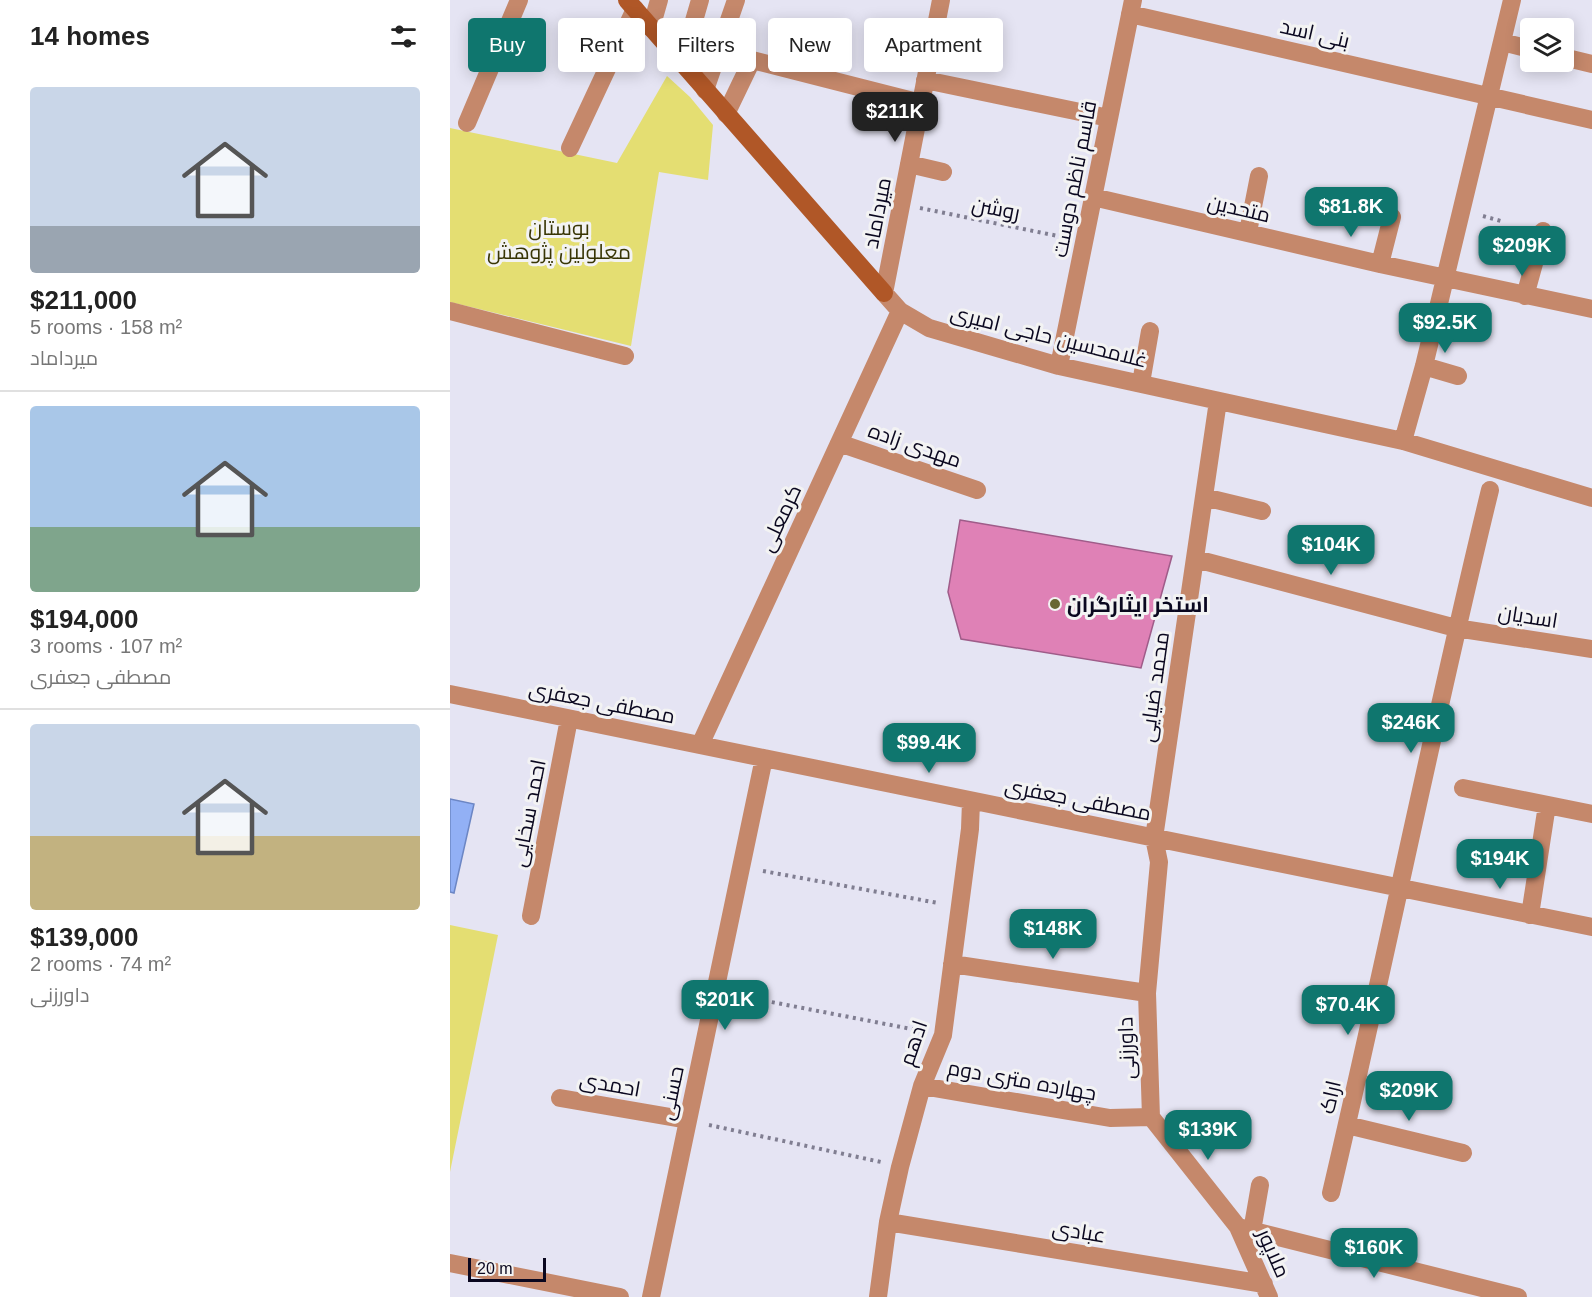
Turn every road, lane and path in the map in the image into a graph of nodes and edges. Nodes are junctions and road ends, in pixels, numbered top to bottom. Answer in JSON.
{"nodes":[{"id":1,"x":519,"y":0,"type":"edge"},
{"id":2,"x":659,"y":0,"type":"edge"},
{"id":3,"x":700,"y":0,"type":"edge"},
{"id":4,"x":736,"y":0,"type":"edge"},
{"id":5,"x":940,"y":0,"type":"edge"},
{"id":6,"x":1512,"y":0,"type":"edge"},
{"id":7,"x":631,"y":5,"type":"edge"},
{"id":8,"x":1131,"y":7,"type":"edge"},
{"id":9,"x":695,"y":18,"type":"edge"},
{"id":10,"x":651,"y":28,"type":"junction"},
{"id":11,"x":657,"y":35,"type":"edge"},
{"id":12,"x":1502,"y":42,"type":"junction"},
{"id":13,"x":1520,"y":46,"type":"edge"},
{"id":14,"x":1574,"y":59,"type":"edge"},
{"id":15,"x":1592,"y":63,"type":"edge"},
{"id":16,"x":690,"y":72,"type":"edge"},
{"id":17,"x":925,"y":80,"type":"junction"},
{"id":18,"x":705,"y":90,"type":"junction"},
{"id":19,"x":1489,"y":96,"type":"junction"},
{"id":20,"x":921,"y":103,"type":"junction"},
{"id":21,"x":726,"y":114,"type":"junction"},
{"id":22,"x":1109,"y":118,"type":"junction"},
{"id":23,"x":1592,"y":120,"type":"edge"},
{"id":24,"x":467,"y":123,"type":"dead end"},
{"id":25,"x":570,"y":148,"type":"dead end"},
{"id":26,"x":909,"y":164,"type":"junction"},
{"id":27,"x":943,"y":172,"type":"dead end"},
{"id":28,"x":1259,"y":176,"type":"dead end"},
{"id":29,"x":1093,"y":197,"type":"junction"},
{"id":30,"x":901,"y":204,"type":"junction"},
{"id":31,"x":1392,"y":217,"type":"dead end"},
{"id":32,"x":1543,"y":231,"type":"dead end"},
{"id":33,"x":1248,"y":232,"type":"junction"},
{"id":34,"x":1084,"y":242,"type":"junction"},
{"id":35,"x":1380,"y":264,"type":"junction"},
{"id":36,"x":1445,"y":278,"type":"junction"},
{"id":37,"x":884,"y":294,"type":"junction"},
{"id":38,"x":1525,"y":296,"type":"junction"},
{"id":39,"x":1592,"y":309,"type":"edge"},
{"id":40,"x":900,"y":310,"type":"junction"},
{"id":41,"x":450,"y":311,"type":"edge"},
{"id":42,"x":1150,"y":331,"type":"dead end"},
{"id":43,"x":625,"y":356,"type":"dead end"},
{"id":44,"x":1059,"y":366,"type":"junction"},
{"id":45,"x":1424,"y":366,"type":"junction"},
{"id":46,"x":1458,"y":376,"type":"dead end"},
{"id":47,"x":1141,"y":383,"type":"junction"},
{"id":48,"x":1218,"y":400,"type":"junction"},
{"id":49,"x":1403,"y":441,"type":"junction"},
{"id":50,"x":839,"y":443,"type":"junction"},
{"id":51,"x":977,"y":490,"type":"dead end"},
{"id":52,"x":1490,"y":490,"type":"dead end"},
{"id":53,"x":1204,"y":498,"type":"junction"},
{"id":54,"x":1592,"y":498,"type":"edge"},
{"id":55,"x":1262,"y":512,"type":"dead end"},
{"id":56,"x":1196,"y":559,"type":"junction"},
{"id":57,"x":1456,"y":628,"type":"junction"},
{"id":58,"x":1592,"y":649,"type":"edge"},
{"id":59,"x":450,"y":694,"type":"edge"},
{"id":60,"x":569,"y":718,"type":"junction"},
{"id":61,"x":700,"y":745,"type":"junction"},
{"id":62,"x":764,"y":758,"type":"junction"},
{"id":63,"x":1463,"y":788,"type":"dead end"},
{"id":64,"x":971,"y":801,"type":"junction"},
{"id":65,"x":1547,"y":805,"type":"junction"},
{"id":66,"x":1592,"y":814,"type":"edge"},
{"id":67,"x":1154,"y":838,"type":"junction"},
{"id":68,"x":741,"y":867,"type":"junction"},
{"id":69,"x":1400,"y":888,"type":"junction"},
{"id":70,"x":960,"y":907,"type":"junction"},
{"id":71,"x":1530,"y":915,"type":"junction"},
{"id":72,"x":531,"y":916,"type":"dead end"},
{"id":73,"x":1592,"y":927,"type":"edge"},
{"id":74,"x":952,"y":964,"type":"junction"},
{"id":75,"x":715,"y":991,"type":"junction"},
{"id":76,"x":1147,"y":993,"type":"junction"},
{"id":77,"x":943,"y":1035,"type":"junction"},
{"id":78,"x":922,"y":1086,"type":"junction"},
{"id":79,"x":560,"y":1098,"type":"dead end"},
{"id":80,"x":1151,"y":1117,"type":"junction"},
{"id":81,"x":688,"y":1120,"type":"junction"},
{"id":82,"x":1347,"y":1125,"type":"junction"},
{"id":83,"x":1463,"y":1153,"type":"dead end"},
{"id":84,"x":900,"y":1167,"type":"junction"},
{"id":85,"x":1260,"y":1185,"type":"dead end"},
{"id":86,"x":1331,"y":1192,"type":"dead end"},
{"id":87,"x":888,"y":1222,"type":"junction"},
{"id":88,"x":1245,"y":1229,"type":"junction"},
{"id":89,"x":450,"y":1263,"type":"edge"},
{"id":90,"x":1266,"y":1291,"type":"edge"},
{"id":91,"x":1509,"y":1296,"type":"edge"},
{"id":92,"x":620,"y":1297,"type":"edge"},
{"id":93,"x":651,"y":1297,"type":"edge"},
{"id":94,"x":878,"y":1297,"type":"edge"}],
"edges":[{"from":1,"to":24,"type":"street"},
{"from":2,"to":10,"type":"street"},
{"from":3,"to":9,"type":"street"},
{"from":4,"to":18,"type":"street"},
{"from":5,"to":17,"type":"street","name":"میرداماد"},
{"from":6,"to":12,"type":"street"},
{"from":7,"to":10,"type":"street","name":"غلامحسین حاجی امیری"},
{"from":7,"to":25,"type":"street"},
{"from":8,"to":19,"type":"street","name":"بنی اسد"},
{"from":8,"to":22,"type":"street","name":"قاسم ناظم دوست"},
{"from":10,"to":11,"type":"street","name":"غلامحسین حاجی امیری"},
{"from":12,"to":13,"type":"street"},
{"from":12,"to":19,"type":"street"},
{"from":14,"to":15,"type":"street"},
{"from":16,"to":18,"type":"street","name":"غلامحسین حاجی امیری"},
{"from":17,"to":20,"type":"street","name":"میرداماد"},
{"from":17,"to":22,"type":"street"},
{"from":18,"to":21,"type":"street","name":"غلامحسین حاجی امیری"},
{"from":19,"to":23,"type":"street","name":"بنی اسد"},
{"from":19,"to":36,"type":"street"},
{"from":20,"to":21,"type":"street"},
{"from":20,"to":26,"type":"street","name":"میرداماد"},
{"from":21,"to":37,"type":"street","name":"غلامحسین حاجی امیری"},
{"from":22,"to":29,"type":"street","name":"قاسم ناظم دوست"},
{"from":26,"to":27,"type":"street"},
{"from":26,"to":30,"type":"street","name":"میرداماد"},
{"from":28,"to":33,"type":"street"},
{"from":29,"to":33,"type":"street","name":"متحدین"},
{"from":29,"to":34,"type":"street","name":"قاسم ناظم دوست"},
{"from":30,"to":34,"type":"path","name":"روشن"},
{"from":30,"to":37,"type":"street","name":"میرداماد"},
{"from":31,"to":35,"type":"street"},
{"from":32,"to":38,"type":"street"},
{"from":33,"to":35,"type":"street","name":"متحدین"},
{"from":34,"to":44,"type":"street","name":"قاسم ناظم دوست"},
{"from":35,"to":36,"type":"street","name":"متحدین"},
{"from":36,"to":38,"type":"street","name":"متحدین"},
{"from":36,"to":45,"type":"street"},
{"from":37,"to":40,"type":"street","name":"غلامحسین حاجی امیری"},
{"from":38,"to":39,"type":"street","name":"متحدین"},
{"from":40,"to":44,"type":"street","name":"غلامحسین حاجی امیری"},
{"from":40,"to":50,"type":"street","name":"کرمعلی"},
{"from":41,"to":43,"type":"street"},
{"from":42,"to":47,"type":"street"},
{"from":44,"to":47,"type":"street","name":"غلامحسین حاجی امیری"},
{"from":45,"to":46,"type":"street"},
{"from":45,"to":49,"type":"street"},
{"from":47,"to":48,"type":"street","name":"غلامحسین حاجی امیری"},
{"from":48,"to":49,"type":"street","name":"غلامحسین حاجی امیری"},
{"from":48,"to":53,"type":"street","name":"محمد ضیایی"},
{"from":49,"to":54,"type":"street","name":"غلامحسین حاجی امیری"},
{"from":50,"to":51,"type":"street","name":"مهدی زاده"},
{"from":50,"to":61,"type":"street","name":"کرمعلی"},
{"from":52,"to":57,"type":"street","name":"اراک"},
{"from":53,"to":55,"type":"street"},
{"from":53,"to":56,"type":"street","name":"محمد ضیایی"},
{"from":56,"to":57,"type":"street","name":"اسدیان"},
{"from":56,"to":67,"type":"street","name":"محمد ضیایی"},
{"from":57,"to":58,"type":"street","name":"اسدیان"},
{"from":57,"to":69,"type":"street","name":"اراک"},
{"from":59,"to":60,"type":"street","name":"مصطفی جعفری"},
{"from":60,"to":61,"type":"street","name":"مصطفی جعفری"},
{"from":60,"to":72,"type":"street","name":"احمد سخایی"},
{"from":61,"to":62,"type":"street","name":"مصطفی جعفری"},
{"from":62,"to":64,"type":"street","name":"مصطفی جعفری"},
{"from":62,"to":68,"type":"street","name":"حسنی"},
{"from":63,"to":65,"type":"street"},
{"from":64,"to":67,"type":"street","name":"مصطفی جعفری"},
{"from":64,"to":70,"type":"street","name":"ادهم"},
{"from":65,"to":66,"type":"street"},
{"from":65,"to":71,"type":"street"},
{"from":67,"to":69,"type":"street","name":"مصطفی جعفری"},
{"from":67,"to":76,"type":"street","name":"داورزنی"},
{"from":68,"to":70,"type":"path"},
{"from":68,"to":75,"type":"street","name":"حسنی"},
{"from":69,"to":71,"type":"street","name":"مصطفی جعفری"},
{"from":69,"to":82,"type":"street","name":"اراک"},
{"from":70,"to":74,"type":"street","name":"ادهم"},
{"from":71,"to":73,"type":"street","name":"مصطفی جعفری"},
{"from":74,"to":76,"type":"street"},
{"from":74,"to":77,"type":"street","name":"ادهم"},
{"from":75,"to":77,"type":"path"},
{"from":75,"to":81,"type":"street","name":"حسنی"},
{"from":76,"to":80,"type":"street","name":"داورزنی"},
{"from":77,"to":78,"type":"street","name":"ادهم"},
{"from":78,"to":80,"type":"street","name":"چهارده متری دوم"},
{"from":78,"to":84,"type":"street","name":"ادهم"},
{"from":79,"to":81,"type":"street","name":"احمدی"},
{"from":80,"to":88,"type":"street"},
{"from":81,"to":84,"type":"path"},
{"from":81,"to":93,"type":"street","name":"حسنی"},
{"from":82,"to":83,"type":"street"},
{"from":82,"to":86,"type":"street","name":"اراک"},
{"from":84,"to":87,"type":"street","name":"ادهم"},
{"from":85,"to":88,"type":"street"},
{"from":87,"to":90,"type":"street","name":"عبادی"},
{"from":87,"to":94,"type":"street","name":"ادهم"},
{"from":88,"to":90,"type":"street","name":"ملاپور"},
{"from":88,"to":91,"type":"street"},
{"from":89,"to":92,"type":"street"}]}
